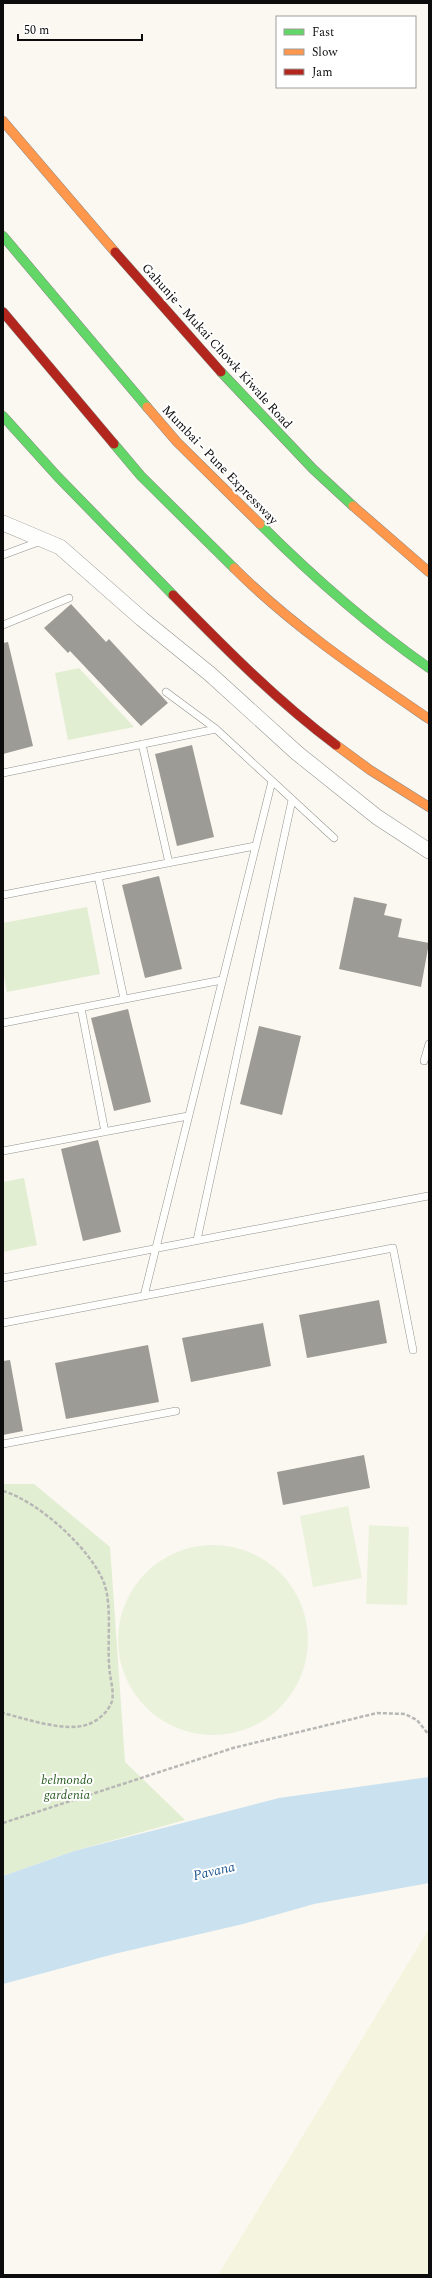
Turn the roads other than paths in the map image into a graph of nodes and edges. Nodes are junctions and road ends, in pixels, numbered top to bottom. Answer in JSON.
{"nodes":[{"id":1,"x":3,"y":121,"type":"edge"},
{"id":2,"x":3,"y":236,"type":"edge"},
{"id":3,"x":3,"y":312,"type":"edge"},
{"id":4,"x":3,"y":416,"type":"edge"},
{"id":5,"x":3,"y":523,"type":"edge"},
{"id":6,"x":43,"y":540,"type":"junction"},
{"id":7,"x":3,"y":555,"type":"edge"},
{"id":8,"x":429,"y":572,"type":"edge"},
{"id":9,"x":69,"y":598,"type":"dead end"},
{"id":10,"x":3,"y":624,"type":"edge"},
{"id":11,"x":429,"y":668,"type":"edge"},
{"id":12,"x":166,"y":692,"type":"dead end"},
{"id":13,"x":429,"y":719,"type":"edge"},
{"id":14,"x":216,"y":729,"type":"junction"},
{"id":15,"x":142,"y":744,"type":"junction"},
{"id":16,"x":3,"y":773,"type":"edge"},
{"id":17,"x":272,"y":781,"type":"junction"},
{"id":18,"x":292,"y":800,"type":"junction"},
{"id":19,"x":429,"y":806,"type":"edge"},
{"id":20,"x":334,"y":838,"type":"dead end"},
{"id":21,"x":255,"y":846,"type":"junction"},
{"id":22,"x":429,"y":851,"type":"edge"},
{"id":23,"x":169,"y":863,"type":"junction"},
{"id":24,"x":98,"y":876,"type":"junction"},
{"id":25,"x":3,"y":895,"type":"edge"},
{"id":26,"x":222,"y":980,"type":"junction"},
{"id":27,"x":124,"y":999,"type":"junction"},
{"id":28,"x":81,"y":1008,"type":"junction"},
{"id":29,"x":3,"y":1023,"type":"edge"},
{"id":30,"x":429,"y":1044,"type":"edge"},
{"id":31,"x":424,"y":1061,"type":"dead end"},
{"id":32,"x":188,"y":1116,"type":"junction"},
{"id":33,"x":105,"y":1132,"type":"junction"},
{"id":34,"x":3,"y":1152,"type":"edge"},
{"id":35,"x":428,"y":1196,"type":"edge"},
{"id":36,"x":197,"y":1240,"type":"junction"},
{"id":37,"x":156,"y":1248,"type":"junction"},
{"id":38,"x":3,"y":1278,"type":"edge"},
{"id":39,"x":144,"y":1296,"type":"junction"},
{"id":40,"x":3,"y":1323,"type":"edge"},
{"id":41,"x":413,"y":1350,"type":"dead end"},
{"id":42,"x":176,"y":1411,"type":"dead end"},
{"id":43,"x":3,"y":1444,"type":"edge"}],
"edges":[{"from":1,"to":8,"type":"main road","name":"Gahunje - Mukai Chowk Kiwale Road"},
{"from":2,"to":11,"type":"main road","name":"Mumbai - Pune Expressway"},
{"from":3,"to":13,"type":"main road"},
{"from":4,"to":19,"type":"main road"},
{"from":5,"to":6,"type":"street"},
{"from":6,"to":7,"type":"lane"},
{"from":6,"to":22,"type":"street"},
{"from":9,"to":10,"type":"lane"},
{"from":12,"to":14,"type":"lane"},
{"from":14,"to":15,"type":"lane"},
{"from":14,"to":17,"type":"lane"},
{"from":15,"to":16,"type":"lane"},
{"from":15,"to":23,"type":"lane"},
{"from":17,"to":18,"type":"lane"},
{"from":17,"to":21,"type":"lane"},
{"from":18,"to":20,"type":"lane"},
{"from":18,"to":36,"type":"lane"},
{"from":21,"to":23,"type":"lane"},
{"from":21,"to":26,"type":"lane"},
{"from":23,"to":24,"type":"lane"},
{"from":24,"to":25,"type":"lane"},
{"from":24,"to":27,"type":"lane"},
{"from":26,"to":27,"type":"lane"},
{"from":26,"to":32,"type":"lane"},
{"from":27,"to":28,"type":"lane"},
{"from":28,"to":29,"type":"lane"},
{"from":28,"to":33,"type":"lane"},
{"from":30,"to":31,"type":"lane"},
{"from":32,"to":33,"type":"lane"},
{"from":32,"to":37,"type":"lane"},
{"from":33,"to":34,"type":"lane"},
{"from":35,"to":36,"type":"lane"},
{"from":36,"to":37,"type":"lane"},
{"from":37,"to":38,"type":"lane"},
{"from":37,"to":39,"type":"lane"},
{"from":39,"to":40,"type":"lane"},
{"from":39,"to":41,"type":"lane"},
{"from":42,"to":43,"type":"lane"}]}
